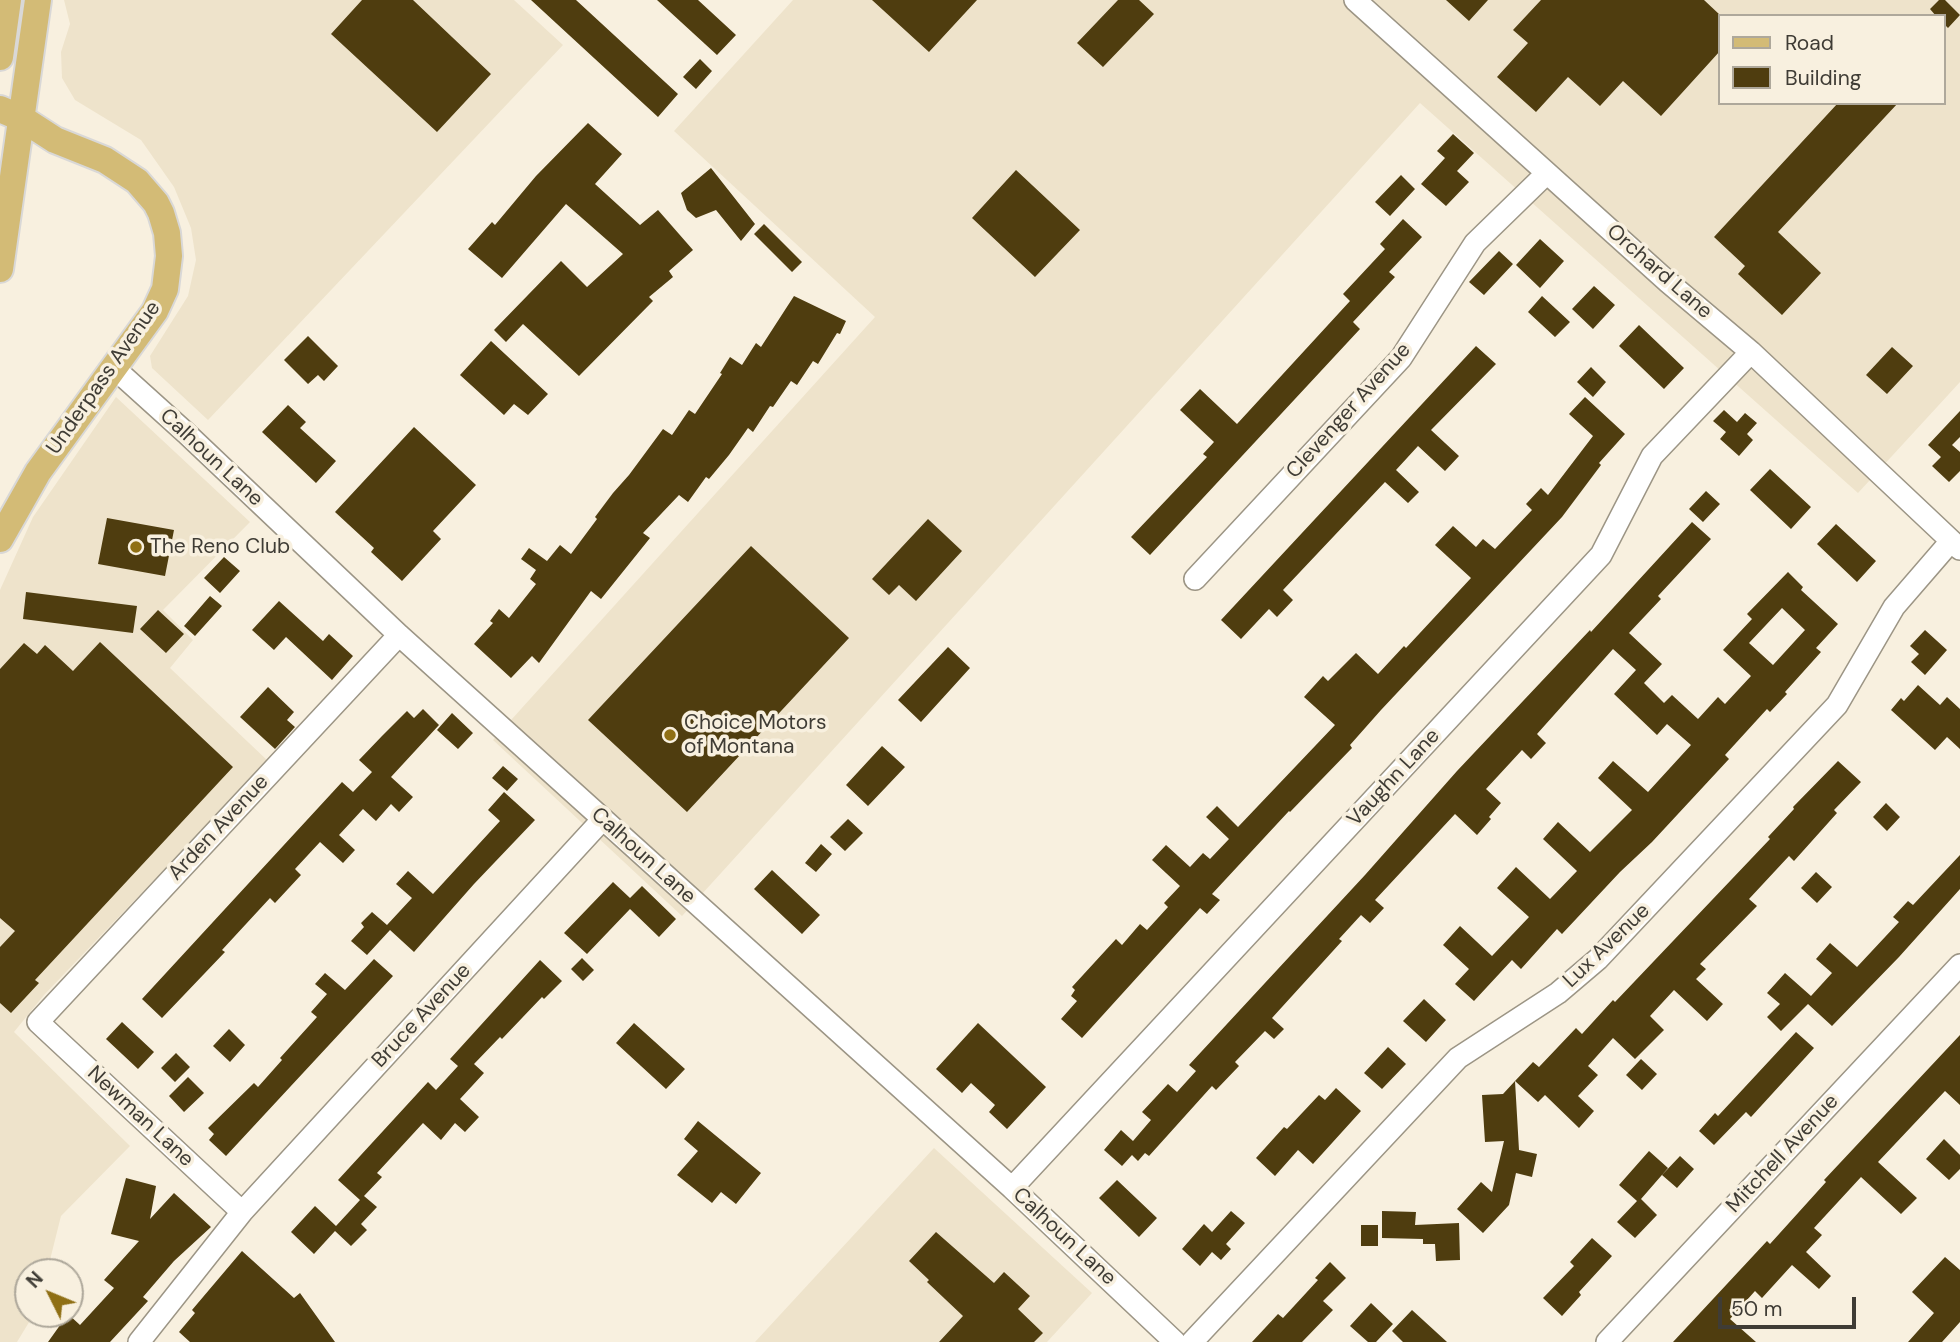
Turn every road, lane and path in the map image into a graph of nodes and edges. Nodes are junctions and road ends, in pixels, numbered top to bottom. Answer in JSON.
{"nodes":[{"id":1,"x":8,"y":0,"type":"edge"},
{"id":2,"x":38,"y":0,"type":"edge"},
{"id":3,"x":1355,"y":0,"type":"edge"},
{"id":4,"x":0,"y":57,"type":"edge"},
{"id":5,"x":10,"y":125,"type":"edge"},
{"id":6,"x":1547,"y":173,"type":"junction"},
{"id":7,"x":0,"y":269,"type":"edge"},
{"id":8,"x":1751,"y":352,"type":"junction"},
{"id":9,"x":114,"y":368,"type":"junction"},
{"id":10,"x":0,"y":539,"type":"edge"},
{"id":11,"x":1956,"y":545,"type":"edge"},
{"id":12,"x":1195,"y":579,"type":"dead end"},
{"id":13,"x":399,"y":635,"type":"junction"},
{"id":14,"x":602,"y":820,"type":"junction"},
{"id":15,"x":1960,"y":965,"type":"edge"},
{"id":16,"x":38,"y":1022,"type":"joint"},
{"id":17,"x":1012,"y":1188,"type":"junction"},
{"id":18,"x":242,"y":1212,"type":"junction"},
{"id":19,"x":139,"y":1342,"type":"edge"},
{"id":20,"x":1175,"y":1342,"type":"edge"},
{"id":21,"x":1192,"y":1342,"type":"edge"},
{"id":22,"x":1606,"y":1342,"type":"edge"}],
"edges":[{"from":1,"to":4,"type":"main road"},
{"from":2,"to":5,"type":"main road"},
{"from":3,"to":6,"type":"street","name":"Orchard Lane"},
{"from":5,"to":7,"type":"main road"},
{"from":5,"to":9,"type":"main road","name":"Underpass Avenue"},
{"from":6,"to":8,"type":"street","name":"Orchard Lane"},
{"from":6,"to":12,"type":"street","name":"Clevenger Avenue"},
{"from":8,"to":11,"type":"street","name":"Orchard Lane"},
{"from":8,"to":17,"type":"street","name":"Vaughn Lane"},
{"from":9,"to":10,"type":"main road","name":"Underpass Avenue"},
{"from":9,"to":13,"type":"street","name":"Calhoun Lane"},
{"from":11,"to":21,"type":"street","name":"Lux Avenue"},
{"from":13,"to":14,"type":"street","name":"Calhoun Lane"},
{"from":13,"to":16,"type":"street","name":"Arden Avenue"},
{"from":14,"to":17,"type":"street","name":"Calhoun Lane"},
{"from":14,"to":18,"type":"street","name":"Bruce Avenue"},
{"from":15,"to":22,"type":"street","name":"Mitchell Avenue"},
{"from":16,"to":18,"type":"street","name":"Newman Lane"},
{"from":17,"to":20,"type":"street","name":"Calhoun Lane"},
{"from":18,"to":19,"type":"street","name":"Bruce Avenue"}]}
